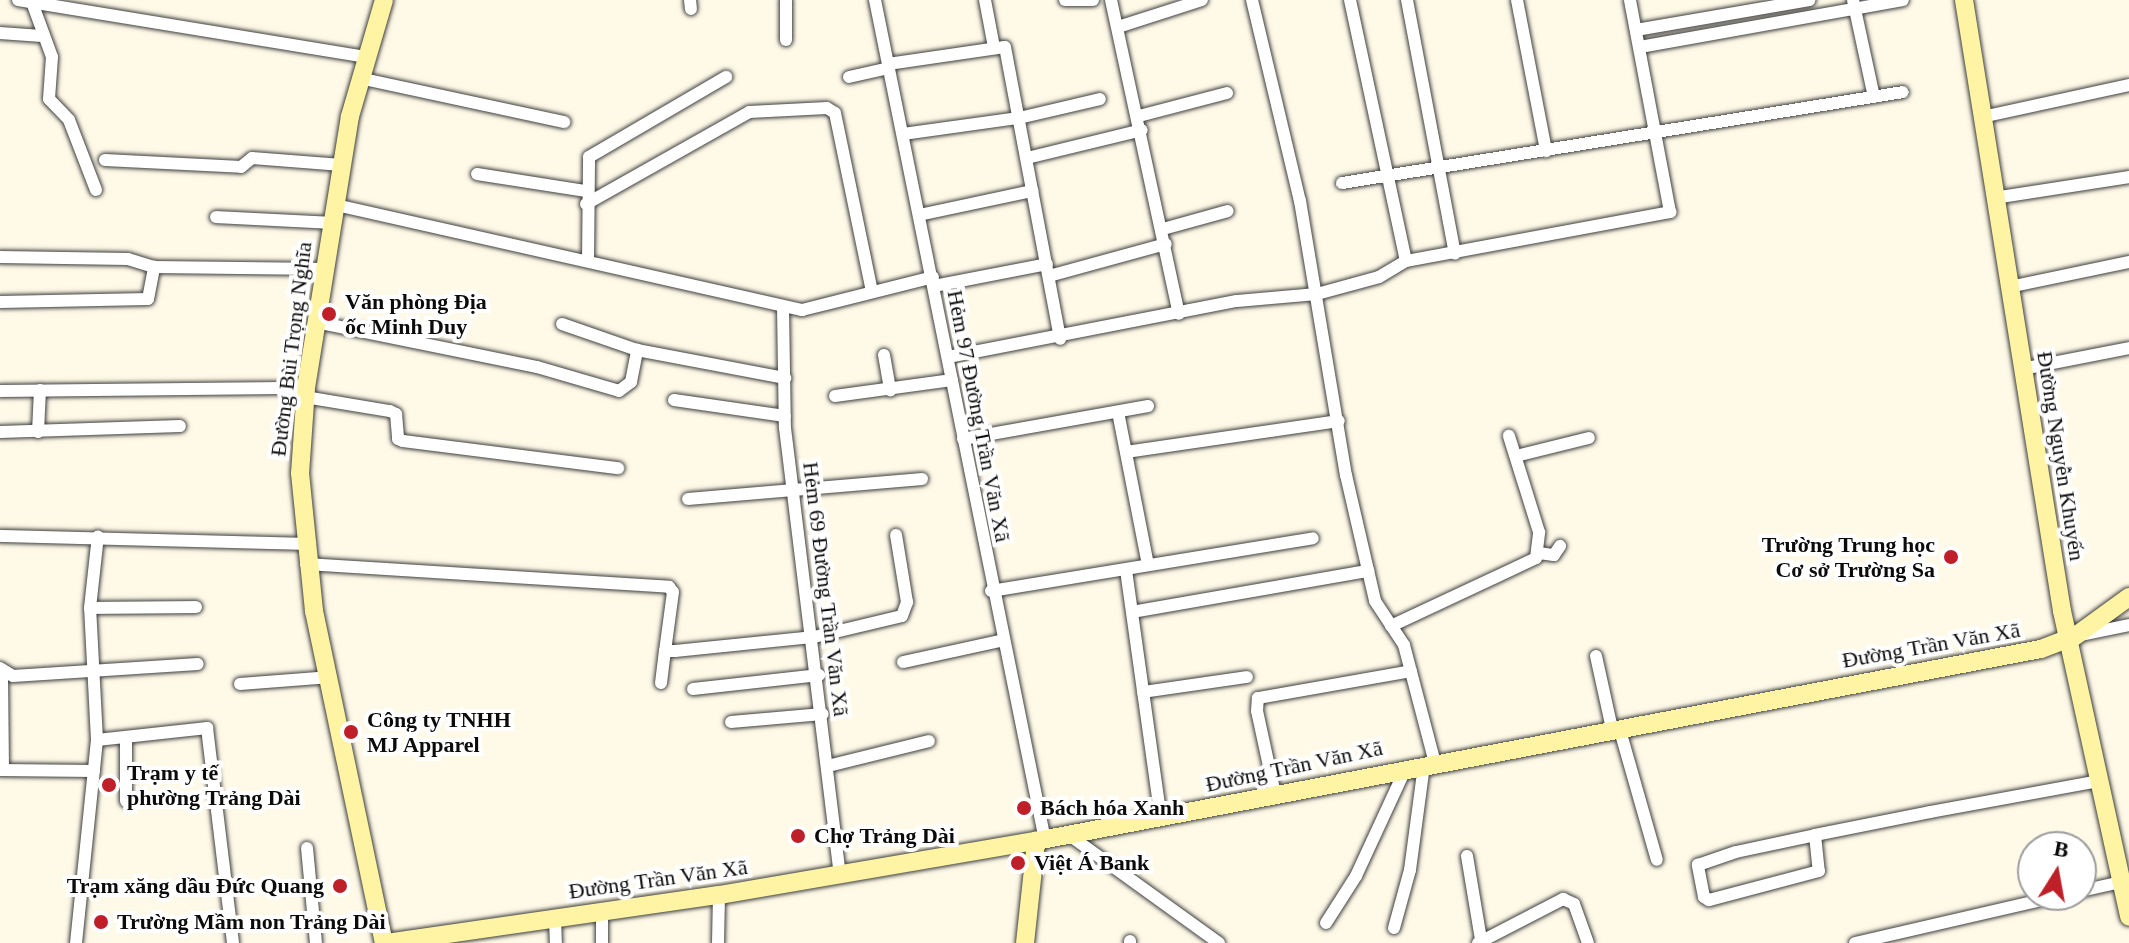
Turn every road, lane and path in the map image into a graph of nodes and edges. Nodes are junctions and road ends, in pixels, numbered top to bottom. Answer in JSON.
{"nodes":[{"id":1,"x":18,"y":0,"type":"edge"},
{"id":2,"x":384,"y":0,"type":"edge"},
{"id":3,"x":786,"y":0,"type":"edge"},
{"id":4,"x":875,"y":0,"type":"edge"},
{"id":5,"x":985,"y":0,"type":"edge"},
{"id":6,"x":1065,"y":0,"type":"edge"},
{"id":7,"x":1093,"y":0,"type":"edge"},
{"id":8,"x":1111,"y":0,"type":"edge"},
{"id":9,"x":1202,"y":0,"type":"edge"},
{"id":10,"x":1252,"y":0,"type":"edge"},
{"id":11,"x":1350,"y":0,"type":"edge"},
{"id":12,"x":1407,"y":0,"type":"edge"},
{"id":13,"x":1517,"y":0,"type":"edge"},
{"id":14,"x":1630,"y":0,"type":"edge"},
{"id":15,"x":1809,"y":0,"type":"edge"},
{"id":16,"x":1903,"y":0,"type":"edge"},
{"id":17,"x":1964,"y":0,"type":"edge"},
{"id":18,"x":1854,"y":3,"type":"edge"},
{"id":19,"x":33,"y":5,"type":"junction"},
{"id":20,"x":1118,"y":27,"type":"junction"},
{"id":21,"x":1636,"y":30,"type":"junction"},
{"id":22,"x":0,"y":33,"type":"edge"},
{"id":23,"x":42,"y":36,"type":"junction"},
{"id":24,"x":786,"y":40,"type":"dead end"},
{"id":25,"x":994,"y":47,"type":"junction"},
{"id":26,"x":1640,"y":47,"type":"junction"},
{"id":27,"x":365,"y":57,"type":"junction"},
{"id":28,"x":889,"y":66,"type":"junction"},
{"id":29,"x":726,"y":77,"type":"dead end"},
{"id":30,"x":849,"y":77,"type":"dead end"},
{"id":31,"x":359,"y":78,"type":"junction"},
{"id":32,"x":2129,"y":85,"type":"edge"},
{"id":33,"x":1903,"y":92,"type":"dead end"},
{"id":34,"x":1227,"y":93,"type":"dead end"},
{"id":35,"x":1874,"y":97,"type":"junction"},
{"id":36,"x":1100,"y":99,"type":"dead end"},
{"id":37,"x":1139,"y":116,"type":"junction"},
{"id":38,"x":1982,"y":117,"type":"junction"},
{"id":39,"x":1019,"y":118,"type":"junction"},
{"id":40,"x":564,"y":122,"type":"dead end"},
{"id":41,"x":1142,"y":130,"type":"junction"},
{"id":42,"x":1656,"y":133,"type":"junction"},
{"id":43,"x":903,"y":134,"type":"junction"},
{"id":44,"x":1546,"y":151,"type":"junction"},
{"id":45,"x":1027,"y":158,"type":"junction"},
{"id":46,"x":105,"y":160,"type":"dead end"},
{"id":47,"x":342,"y":165,"type":"junction"},
{"id":48,"x":1442,"y":168,"type":"junction"},
{"id":49,"x":477,"y":174,"type":"dead end"},
{"id":50,"x":1388,"y":177,"type":"junction"},
{"id":51,"x":2129,"y":177,"type":"edge"},
{"id":52,"x":1342,"y":183,"type":"dead end"},
{"id":53,"x":96,"y":190,"type":"dead end"},
{"id":54,"x":1032,"y":191,"type":"junction"},
{"id":55,"x":586,"y":198,"type":"junction"},
{"id":56,"x":1994,"y":198,"type":"junction"},
{"id":57,"x":1228,"y":211,"type":"dead end"},
{"id":58,"x":334,"y":214,"type":"junction"},
{"id":59,"x":919,"y":215,"type":"junction"},
{"id":60,"x":216,"y":217,"type":"dead end"},
{"id":61,"x":1163,"y":229,"type":"junction"},
{"id":62,"x":1166,"y":244,"type":"junction"},
{"id":63,"x":1455,"y":254,"type":"junction"},
{"id":64,"x":0,"y":257,"type":"edge"},
{"id":65,"x":588,"y":260,"type":"junction"},
{"id":66,"x":1406,"y":261,"type":"junction"},
{"id":67,"x":2129,"y":262,"type":"edge"},
{"id":68,"x":154,"y":267,"type":"junction"},
{"id":69,"x":325,"y":269,"type":"junction"},
{"id":70,"x":1048,"y":270,"type":"junction"},
{"id":71,"x":933,"y":282,"type":"junction"},
{"id":72,"x":2009,"y":287,"type":"junction"},
{"id":73,"x":872,"y":291,"type":"junction"},
{"id":74,"x":1317,"y":294,"type":"junction"},
{"id":75,"x":0,"y":302,"type":"edge"},
{"id":76,"x":783,"y":307,"type":"junction"},
{"id":77,"x":1179,"y":314,"type":"junction"},
{"id":78,"x":316,"y":322,"type":"junction"},
{"id":79,"x":562,"y":324,"type":"dead end"},
{"id":80,"x":1060,"y":339,"type":"junction"},
{"id":81,"x":2129,"y":348,"type":"edge"},
{"id":82,"x":637,"y":350,"type":"junction"},
{"id":83,"x":884,"y":355,"type":"dead end"},
{"id":84,"x":948,"y":357,"type":"junction"},
{"id":85,"x":2022,"y":369,"type":"junction"},
{"id":86,"x":785,"y":378,"type":"junction"},
{"id":87,"x":952,"y":380,"type":"junction"},
{"id":88,"x":40,"y":390,"type":"junction"},
{"id":89,"x":890,"y":390,"type":"junction"},
{"id":90,"x":0,"y":391,"type":"edge"},
{"id":91,"x":305,"y":393,"type":"junction"},
{"id":92,"x":835,"y":396,"type":"dead end"},
{"id":93,"x":674,"y":400,"type":"dead end"},
{"id":94,"x":1148,"y":406,"type":"dead end"},
{"id":95,"x":1118,"y":412,"type":"junction"},
{"id":96,"x":785,"y":416,"type":"junction"},
{"id":97,"x":1339,"y":421,"type":"junction"},
{"id":98,"x":180,"y":426,"type":"dead end"},
{"id":99,"x":0,"y":432,"type":"edge"},
{"id":100,"x":38,"y":432,"type":"junction"},
{"id":101,"x":1509,"y":436,"type":"dead end"},
{"id":102,"x":1589,"y":438,"type":"dead end"},
{"id":103,"x":963,"y":439,"type":"junction"},
{"id":104,"x":1126,"y":452,"type":"junction"},
{"id":105,"x":1516,"y":456,"type":"junction"},
{"id":106,"x":618,"y":468,"type":"dead end"},
{"id":107,"x":922,"y":479,"type":"dead end"},
{"id":108,"x":793,"y":493,"type":"junction"},
{"id":109,"x":688,"y":499,"type":"dead end"},
{"id":110,"x":896,"y":535,"type":"dead end"},
{"id":111,"x":0,"y":536,"type":"edge"},
{"id":112,"x":98,"y":536,"type":"junction"},
{"id":113,"x":1313,"y":538,"type":"dead end"},
{"id":114,"x":303,"y":544,"type":"junction"},
{"id":115,"x":1539,"y":553,"type":"junction"},
{"id":116,"x":1558,"y":555,"type":"dead end"},
{"id":117,"x":306,"y":564,"type":"junction"},
{"id":118,"x":1148,"y":565,"type":"junction"},
{"id":119,"x":1126,"y":570,"type":"junction"},
{"id":120,"x":1368,"y":571,"type":"junction"},
{"id":121,"x":991,"y":591,"type":"junction"},
{"id":122,"x":2129,"y":597,"type":"edge"},
{"id":123,"x":196,"y":607,"type":"dead end"},
{"id":124,"x":90,"y":608,"type":"junction"},
{"id":125,"x":1132,"y":612,"type":"junction"},
{"id":126,"x":2129,"y":625,"type":"edge"},
{"id":127,"x":1391,"y":626,"type":"junction"},
{"id":128,"x":814,"y":637,"type":"junction"},
{"id":129,"x":2070,"y":638,"type":"junction"},
{"id":130,"x":1004,"y":640,"type":"junction"},
{"id":131,"x":665,"y":651,"type":"junction"},
{"id":132,"x":1596,"y":656,"type":"dead end"},
{"id":133,"x":903,"y":662,"type":"dead end"},
{"id":134,"x":198,"y":664,"type":"dead end"},
{"id":135,"x":1,"y":671,"type":"edge"},
{"id":136,"x":1411,"y":671,"type":"junction"},
{"id":137,"x":94,"y":674,"type":"junction"},
{"id":138,"x":819,"y":675,"type":"junction"},
{"id":139,"x":331,"y":677,"type":"junction"},
{"id":140,"x":1247,"y":677,"type":"dead end"},
{"id":141,"x":661,"y":683,"type":"dead end"},
{"id":142,"x":240,"y":684,"type":"dead end"},
{"id":143,"x":693,"y":689,"type":"dead end"},
{"id":144,"x":1143,"y":692,"type":"junction"},
{"id":145,"x":823,"y":714,"type":"junction"},
{"id":146,"x":731,"y":722,"type":"dead end"},
{"id":147,"x":1616,"y":728,"type":"junction"},
{"id":148,"x":126,"y":738,"type":"junction"},
{"id":149,"x":97,"y":740,"type":"junction"},
{"id":150,"x":929,"y":741,"type":"dead end"},
{"id":151,"x":1422,"y":765,"type":"junction"},
{"id":152,"x":828,"y":766,"type":"junction"},
{"id":153,"x":1,"y":770,"type":"edge"},
{"id":154,"x":94,"y":771,"type":"junction"},
{"id":155,"x":2099,"y":781,"type":"junction"},
{"id":156,"x":1275,"y":794,"type":"junction"},
{"id":157,"x":126,"y":801,"type":"dead end"},
{"id":158,"x":1161,"y":819,"type":"junction"},
{"id":159,"x":1069,"y":835,"type":"junction"},
{"id":160,"x":1815,"y":835,"type":"junction"},
{"id":161,"x":1040,"y":840,"type":"junction"},
{"id":162,"x":307,"y":848,"type":"dead end"},
{"id":163,"x":1467,"y":856,"type":"dead end"},
{"id":164,"x":1657,"y":860,"type":"dead end"},
{"id":165,"x":2123,"y":871,"type":"edge"},
{"id":166,"x":840,"y":875,"type":"junction"},
{"id":167,"x":2097,"y":883,"type":"edge"},
{"id":168,"x":719,"y":895,"type":"junction"},
{"id":169,"x":2017,"y":906,"type":"edge"},
{"id":170,"x":602,"y":911,"type":"junction"},
{"id":171,"x":2129,"y":917,"type":"edge"},
{"id":172,"x":555,"y":918,"type":"junction"},
{"id":173,"x":1326,"y":923,"type":"dead end"},
{"id":174,"x":1394,"y":928,"type":"dead end"},
{"id":175,"x":455,"y":938,"type":"edge"},
{"id":176,"x":1480,"y":942,"type":"edge"},
{"id":177,"x":76,"y":943,"type":"edge"},
{"id":178,"x":233,"y":943,"type":"edge"},
{"id":179,"x":316,"y":943,"type":"edge"},
{"id":180,"x":390,"y":943,"type":"edge"},
{"id":181,"x":556,"y":943,"type":"edge"},
{"id":182,"x":602,"y":943,"type":"edge"},
{"id":183,"x":718,"y":943,"type":"edge"},
{"id":184,"x":1025,"y":943,"type":"edge"},
{"id":185,"x":1219,"y":943,"type":"edge"},
{"id":186,"x":1588,"y":943,"type":"edge"},
{"id":187,"x":1855,"y":943,"type":"edge"}],
"edges":[{"from":1,"to":19,"type":"street"},
{"from":2,"to":27,"type":"street","name":"Đường Bùi Trọng Nghĩa"},
{"from":3,"to":24,"type":"street"},
{"from":4,"to":28,"type":"street","name":"Hẻm 97 Đường Trần Văn Xã"},
{"from":5,"to":25,"type":"street"},
{"from":6,"to":7,"type":"street"},
{"from":8,"to":20,"type":"street"},
{"from":9,"to":20,"type":"street"},
{"from":10,"to":74,"type":"street"},
{"from":11,"to":50,"type":"street"},
{"from":12,"to":48,"type":"street"},
{"from":13,"to":44,"type":"street"},
{"from":14,"to":21,"type":"street"},
{"from":15,"to":21,"type":"street"},
{"from":16,"to":18,"type":"street"},
{"from":17,"to":38,"type":"street","name":"Đường Nguyễn Khuyến"},
{"from":18,"to":26,"type":"street"},
{"from":18,"to":35,"type":"street"},
{"from":19,"to":23,"type":"street"},
{"from":19,"to":27,"type":"street"},
{"from":20,"to":37,"type":"street"},
{"from":21,"to":26,"type":"street"},
{"from":22,"to":23,"type":"street"},
{"from":23,"to":53,"type":"street"},
{"from":25,"to":28,"type":"street"},
{"from":25,"to":39,"type":"street"},
{"from":26,"to":42,"type":"street"},
{"from":27,"to":31,"type":"street","name":"Đường Bùi Trọng Nghĩa"},
{"from":28,"to":30,"type":"street"},
{"from":28,"to":43,"type":"street","name":"Hẻm 97 Đường Trần Văn Xã"},
{"from":29,"to":55,"type":"street"},
{"from":31,"to":40,"type":"street"},
{"from":31,"to":47,"type":"street","name":"Đường Bùi Trọng Nghĩa"},
{"from":32,"to":38,"type":"street"},
{"from":33,"to":35,"type":"street"},
{"from":34,"to":37,"type":"street"},
{"from":35,"to":42,"type":"street"},
{"from":36,"to":39,"type":"street"},
{"from":37,"to":41,"type":"street"},
{"from":38,"to":56,"type":"street","name":"Đường Nguyễn Khuyến"},
{"from":39,"to":43,"type":"street"},
{"from":39,"to":45,"type":"street"},
{"from":41,"to":45,"type":"street"},
{"from":41,"to":61,"type":"street"},
{"from":42,"to":44,"type":"street"},
{"from":42,"to":63,"type":"street"},
{"from":43,"to":59,"type":"street","name":"Hẻm 97 Đường Trần Văn Xã"},
{"from":44,"to":48,"type":"street"},
{"from":45,"to":54,"type":"street"},
{"from":46,"to":47,"type":"street"},
{"from":47,"to":58,"type":"street","name":"Đường Bùi Trọng Nghĩa"},
{"from":48,"to":50,"type":"street"},
{"from":48,"to":63,"type":"street"},
{"from":49,"to":55,"type":"street"},
{"from":50,"to":52,"type":"street"},
{"from":50,"to":66,"type":"street"},
{"from":51,"to":56,"type":"street"},
{"from":54,"to":59,"type":"street"},
{"from":54,"to":70,"type":"street"},
{"from":55,"to":65,"type":"street"},
{"from":55,"to":73,"type":"street"},
{"from":56,"to":72,"type":"street","name":"Đường Nguyễn Khuyến"},
{"from":57,"to":61,"type":"street"},
{"from":58,"to":60,"type":"street"},
{"from":58,"to":65,"type":"street"},
{"from":58,"to":69,"type":"street","name":"Đường Bùi Trọng Nghĩa"},
{"from":59,"to":71,"type":"street","name":"Hẻm 97 Đường Trần Văn Xã"},
{"from":61,"to":62,"type":"street"},
{"from":62,"to":70,"type":"street"},
{"from":62,"to":77,"type":"street"},
{"from":63,"to":66,"type":"street"},
{"from":64,"to":68,"type":"street"},
{"from":65,"to":76,"type":"street"},
{"from":66,"to":74,"type":"street"},
{"from":67,"to":72,"type":"street"},
{"from":68,"to":69,"type":"street"},
{"from":68,"to":75,"type":"street"},
{"from":69,"to":78,"type":"street","name":"Đường Bùi Trọng Nghĩa"},
{"from":70,"to":71,"type":"street"},
{"from":70,"to":80,"type":"street"},
{"from":71,"to":73,"type":"street"},
{"from":71,"to":84,"type":"street","name":"Hẻm 97 Đường Trần Văn Xã"},
{"from":72,"to":85,"type":"street","name":"Đường Nguyễn Khuyến"},
{"from":73,"to":76,"type":"street"},
{"from":74,"to":77,"type":"street"},
{"from":74,"to":97,"type":"street"},
{"from":76,"to":86,"type":"street","name":"Hẻm 69 Đường Trần Văn Xã"},
{"from":77,"to":80,"type":"street"},
{"from":78,"to":82,"type":"street"},
{"from":78,"to":91,"type":"street","name":"Đường Bùi Trọng Nghĩa"},
{"from":79,"to":82,"type":"street"},
{"from":80,"to":84,"type":"street"},
{"from":81,"to":85,"type":"street"},
{"from":82,"to":86,"type":"street"},
{"from":83,"to":89,"type":"street"},
{"from":84,"to":87,"type":"street","name":"Hẻm 97 Đường Trần Văn Xã"},
{"from":85,"to":129,"type":"street","name":"Đường Nguyễn Khuyến"},
{"from":86,"to":96,"type":"street","name":"Hẻm 69 Đường Trần Văn Xã"},
{"from":87,"to":89,"type":"street"},
{"from":87,"to":103,"type":"street","name":"Hẻm 97 Đường Trần Văn Xã"},
{"from":88,"to":90,"type":"street"},
{"from":88,"to":91,"type":"street"},
{"from":88,"to":100,"type":"street"},
{"from":89,"to":92,"type":"street"},
{"from":91,"to":106,"type":"street"},
{"from":91,"to":114,"type":"street","name":"Đường Bùi Trọng Nghĩa"},
{"from":93,"to":96,"type":"street"},
{"from":94,"to":95,"type":"street"},
{"from":95,"to":103,"type":"street"},
{"from":95,"to":104,"type":"street"},
{"from":96,"to":108,"type":"street","name":"Hẻm 69 Đường Trần Văn Xã"},
{"from":97,"to":104,"type":"street"},
{"from":97,"to":120,"type":"street"},
{"from":98,"to":100,"type":"street"},
{"from":99,"to":100,"type":"street"},
{"from":101,"to":105,"type":"street"},
{"from":102,"to":105,"type":"street"},
{"from":103,"to":121,"type":"street","name":"Hẻm 97 Đường Trần Văn Xã"},
{"from":104,"to":118,"type":"street"},
{"from":105,"to":115,"type":"street"},
{"from":107,"to":108,"type":"street"},
{"from":108,"to":109,"type":"street"},
{"from":108,"to":128,"type":"street","name":"Hẻm 69 Đường Trần Văn Xã"},
{"from":110,"to":128,"type":"street"},
{"from":111,"to":112,"type":"street"},
{"from":112,"to":114,"type":"street"},
{"from":112,"to":124,"type":"street"},
{"from":113,"to":118,"type":"street"},
{"from":114,"to":117,"type":"street","name":"Đường Bùi Trọng Nghĩa"},
{"from":115,"to":116,"type":"street"},
{"from":115,"to":127,"type":"street"},
{"from":117,"to":131,"type":"street"},
{"from":117,"to":139,"type":"street","name":"Đường Bùi Trọng Nghĩa"},
{"from":118,"to":119,"type":"street"},
{"from":119,"to":121,"type":"street"},
{"from":119,"to":125,"type":"street"},
{"from":120,"to":125,"type":"street"},
{"from":120,"to":127,"type":"street"},
{"from":121,"to":130,"type":"street","name":"Hẻm 97 Đường Trần Văn Xã"},
{"from":122,"to":129,"type":"street","name":"Đường Trần Văn Xã"},
{"from":123,"to":124,"type":"street"},
{"from":124,"to":137,"type":"street"},
{"from":125,"to":144,"type":"street"},
{"from":126,"to":129,"type":"street"},
{"from":127,"to":136,"type":"street"},
{"from":128,"to":131,"type":"street"},
{"from":128,"to":138,"type":"street","name":"Hẻm 69 Đường Trần Văn Xã"},
{"from":129,"to":147,"type":"street","name":"Đường Trần Văn Xã"},
{"from":129,"to":155,"type":"street","name":"Đường Nguyễn Khuyến"},
{"from":130,"to":133,"type":"street"},
{"from":130,"to":161,"type":"street","name":"Hẻm 97 Đường Trần Văn Xã"},
{"from":131,"to":141,"type":"street"},
{"from":132,"to":147,"type":"street"},
{"from":134,"to":137,"type":"street"},
{"from":135,"to":137,"type":"street"},
{"from":135,"to":153,"type":"street"},
{"from":136,"to":151,"type":"street"},
{"from":136,"to":156,"type":"street"},
{"from":137,"to":149,"type":"street"},
{"from":138,"to":143,"type":"street"},
{"from":138,"to":145,"type":"street","name":"Hẻm 69 Đường Trần Văn Xã"},
{"from":139,"to":142,"type":"street"},
{"from":139,"to":180,"type":"street","name":"Đường Bùi Trọng Nghĩa"},
{"from":140,"to":144,"type":"street"},
{"from":144,"to":158,"type":"street"},
{"from":145,"to":146,"type":"street"},
{"from":145,"to":152,"type":"street","name":"Hẻm 69 Đường Trần Văn Xã"},
{"from":147,"to":151,"type":"street","name":"Đường Trần Văn Xã"},
{"from":147,"to":164,"type":"street"},
{"from":148,"to":149,"type":"street"},
{"from":148,"to":157,"type":"street"},
{"from":148,"to":178,"type":"street"},
{"from":149,"to":154,"type":"street"},
{"from":150,"to":152,"type":"street"},
{"from":151,"to":156,"type":"street","name":"Đường Trần Văn Xã"},
{"from":151,"to":173,"type":"street"},
{"from":151,"to":174,"type":"street"},
{"from":152,"to":166,"type":"street","name":"Hẻm 69 Đường Trần Văn Xã"},
{"from":153,"to":154,"type":"street"},
{"from":154,"to":177,"type":"street"},
{"from":155,"to":160,"type":"street"},
{"from":155,"to":165,"type":"street","name":"Đường Nguyễn Khuyến"},
{"from":156,"to":158,"type":"street","name":"Đường Trần Văn Xã"},
{"from":158,"to":159,"type":"street","name":"Đường Trần Văn Xã"},
{"from":159,"to":161,"type":"street","name":"Đường Trần Văn Xã"},
{"from":159,"to":185,"type":"street"},
{"from":160,"to":160,"type":"street"},
{"from":161,"to":166,"type":"street","name":"Đường Trần Văn Xã"},
{"from":161,"to":184,"type":"street"},
{"from":162,"to":179,"type":"street"},
{"from":163,"to":176,"type":"street"},
{"from":165,"to":167,"type":"street"},
{"from":165,"to":171,"type":"street","name":"Đường Nguyễn Khuyến"},
{"from":166,"to":168,"type":"street","name":"Đường Trần Văn Xã"},
{"from":168,"to":170,"type":"street","name":"Đường Trần Văn Xã"},
{"from":168,"to":183,"type":"street"},
{"from":169,"to":187,"type":"street"},
{"from":170,"to":172,"type":"street","name":"Đường Trần Văn Xã"},
{"from":170,"to":182,"type":"street"},
{"from":172,"to":175,"type":"street","name":"Đường Trần Văn Xã"},
{"from":172,"to":181,"type":"street"},
{"from":175,"to":180,"type":"street","name":"Đường Trần Văn Xã"},
{"from":176,"to":186,"type":"street"}]}
